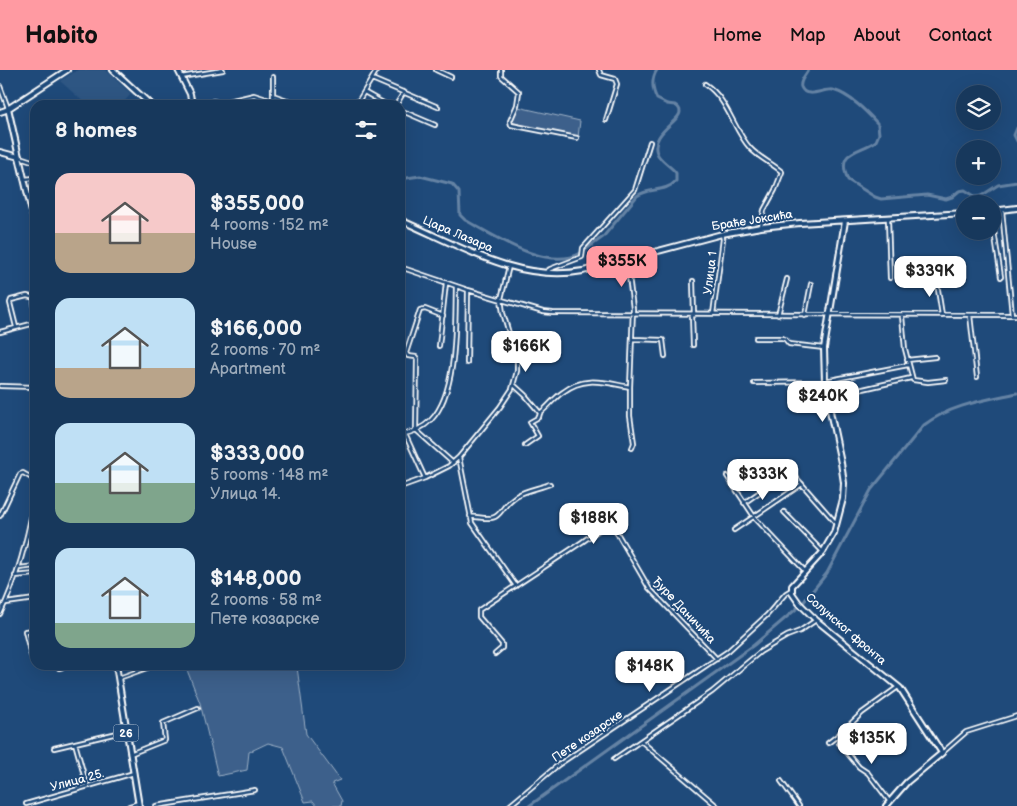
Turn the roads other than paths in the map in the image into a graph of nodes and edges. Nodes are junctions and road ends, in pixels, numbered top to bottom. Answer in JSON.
{"nodes":[{"id":1,"x":67,"y":70,"type":"edge"},
{"id":2,"x":113,"y":70,"type":"edge"},
{"id":3,"x":178,"y":70,"type":"edge"},
{"id":4,"x":222,"y":70,"type":"edge"},
{"id":5,"x":377,"y":70,"type":"edge"},
{"id":6,"x":436,"y":70,"type":"edge"},
{"id":7,"x":501,"y":70,"type":"edge"},
{"id":8,"x":598,"y":70,"type":"edge"},
{"id":9,"x":181,"y":77,"type":"junction"},
{"id":10,"x":273,"y":77,"type":"dead end"},
{"id":11,"x":451,"y":77,"type":"dead end"},
{"id":12,"x":372,"y":79,"type":"junction"},
{"id":13,"x":705,"y":84,"type":"dead end"},
{"id":14,"x":0,"y":86,"type":"edge"},
{"id":15,"x":364,"y":92,"type":"junction"},
{"id":16,"x":404,"y":92,"type":"junction"},
{"id":17,"x":273,"y":96,"type":"junction"},
{"id":18,"x":146,"y":100,"type":"edge"},
{"id":19,"x":191,"y":100,"type":"edge"},
{"id":20,"x":233,"y":100,"type":"edge"},
{"id":21,"x":270,"y":100,"type":"edge"},
{"id":22,"x":273,"y":100,"type":"edge"},
{"id":23,"x":285,"y":100,"type":"edge"},
{"id":24,"x":359,"y":100,"type":"edge"},
{"id":25,"x":378,"y":100,"type":"edge"},
{"id":26,"x":399,"y":100,"type":"edge"},
{"id":27,"x":8,"y":108,"type":"junction"},
{"id":28,"x":438,"y":108,"type":"dead end"},
{"id":29,"x":0,"y":112,"type":"edge"},
{"id":30,"x":405,"y":112,"type":"edge"},
{"id":31,"x":606,"y":120,"type":"dead end"},
{"id":32,"x":435,"y":125,"type":"dead end"},
{"id":33,"x":577,"y":138,"type":"dead end"},
{"id":34,"x":650,"y":142,"type":"dead end"},
{"id":35,"x":0,"y":152,"type":"edge"},
{"id":36,"x":19,"y":157,"type":"junction"},
{"id":37,"x":30,"y":160,"type":"edge"},
{"id":38,"x":30,"y":178,"type":"edge"},
{"id":39,"x":24,"y":179,"type":"junction"},
{"id":40,"x":30,"y":204,"type":"edge"},
{"id":41,"x":1017,"y":208,"type":"edge"},
{"id":42,"x":1002,"y":210,"type":"joint"},
{"id":43,"x":956,"y":215,"type":"edge"},
{"id":44,"x":888,"y":219,"type":"junction"},
{"id":45,"x":845,"y":221,"type":"junction"},
{"id":46,"x":405,"y":222,"type":"edge"},
{"id":47,"x":761,"y":227,"type":"junction"},
{"id":48,"x":722,"y":234,"type":"junction"},
{"id":49,"x":995,"y":240,"type":"edge"},
{"id":50,"x":627,"y":259,"type":"junction"},
{"id":51,"x":510,"y":266,"type":"junction"},
{"id":52,"x":405,"y":269,"type":"edge"},
{"id":53,"x":546,"y":274,"type":"junction"},
{"id":54,"x":936,"y":277,"type":"dead end"},
{"id":55,"x":1000,"y":277,"type":"dead end"},
{"id":56,"x":890,"y":278,"type":"dead end"},
{"id":57,"x":787,"y":279,"type":"dead end"},
{"id":58,"x":693,"y":281,"type":"dead end"},
{"id":59,"x":446,"y":282,"type":"junction"},
{"id":60,"x":811,"y":284,"type":"dead end"},
{"id":61,"x":456,"y":286,"type":"junction"},
{"id":62,"x":468,"y":290,"type":"junction"},
{"id":63,"x":30,"y":297,"type":"edge"},
{"id":64,"x":501,"y":299,"type":"junction"},
{"id":65,"x":633,"y":314,"type":"junction"},
{"id":66,"x":713,"y":314,"type":"junction"},
{"id":67,"x":693,"y":315,"type":"junction"},
{"id":68,"x":778,"y":315,"type":"junction"},
{"id":69,"x":805,"y":315,"type":"junction"},
{"id":70,"x":942,"y":315,"type":"junction"},
{"id":71,"x":970,"y":315,"type":"junction"},
{"id":72,"x":1012,"y":315,"type":"junction"},
{"id":73,"x":1017,"y":315,"type":"edge"},
{"id":74,"x":443,"y":316,"type":"junction"},
{"id":75,"x":830,"y":316,"type":"junction"},
{"id":76,"x":902,"y":316,"type":"junction"},
{"id":77,"x":30,"y":324,"type":"edge"},
{"id":78,"x":16,"y":327,"type":"junction"},
{"id":79,"x":0,"y":332,"type":"edge"},
{"id":80,"x":756,"y":338,"type":"dead end"},
{"id":81,"x":632,"y":339,"type":"junction"},
{"id":82,"x":693,"y":344,"type":"dead end"},
{"id":83,"x":439,"y":346,"type":"dead end"},
{"id":84,"x":824,"y":348,"type":"junction"},
{"id":85,"x":665,"y":356,"type":"dead end"},
{"id":86,"x":935,"y":357,"type":"dead end"},
{"id":87,"x":907,"y":360,"type":"junction"},
{"id":88,"x":467,"y":363,"type":"dead end"},
{"id":89,"x":908,"y":366,"type":"junction"},
{"id":90,"x":977,"y":377,"type":"dead end"},
{"id":91,"x":912,"y":378,"type":"junction"},
{"id":92,"x":946,"y":380,"type":"dead end"},
{"id":93,"x":825,"y":381,"type":"junction"},
{"id":94,"x":754,"y":382,"type":"dead end"},
{"id":95,"x":514,"y":385,"type":"junction"},
{"id":96,"x":0,"y":386,"type":"edge"},
{"id":97,"x":30,"y":387,"type":"edge"},
{"id":98,"x":630,"y":387,"type":"junction"},
{"id":99,"x":828,"y":397,"type":"junction"},
{"id":100,"x":540,"y":413,"type":"junction"},
{"id":101,"x":416,"y":430,"type":"junction"},
{"id":102,"x":405,"y":434,"type":"joint"},
{"id":103,"x":525,"y":445,"type":"dead end"},
{"id":104,"x":632,"y":448,"type":"dead end"},
{"id":105,"x":459,"y":457,"type":"junction"},
{"id":106,"x":453,"y":463,"type":"junction"},
{"id":107,"x":786,"y":466,"type":"dead end"},
{"id":108,"x":727,"y":476,"type":"dead end"},
{"id":109,"x":30,"y":477,"type":"edge"},
{"id":110,"x":425,"y":478,"type":"junction"},
{"id":111,"x":550,"y":484,"type":"dead end"},
{"id":112,"x":771,"y":484,"type":"dead end"},
{"id":113,"x":802,"y":484,"type":"junction"},
{"id":114,"x":405,"y":485,"type":"edge"},
{"id":115,"x":744,"y":503,"type":"junction"},
{"id":116,"x":784,"y":512,"type":"dead end"},
{"id":117,"x":0,"y":516,"type":"edge"},
{"id":118,"x":470,"y":516,"type":"junction"},
{"id":119,"x":754,"y":517,"type":"junction"},
{"id":120,"x":838,"y":523,"type":"junction"},
{"id":121,"x":30,"y":525,"type":"edge"},
{"id":122,"x":734,"y":530,"type":"dead end"},
{"id":123,"x":28,"y":536,"type":"joint"},
{"id":124,"x":823,"y":552,"type":"junction"},
{"id":125,"x":30,"y":567,"type":"edge"},
{"id":126,"x":18,"y":568,"type":"junction"},
{"id":127,"x":806,"y":572,"type":"junction"},
{"id":128,"x":30,"y":574,"type":"edge"},
{"id":129,"x":15,"y":576,"type":"junction"},
{"id":130,"x":516,"y":586,"type":"junction"},
{"id":131,"x":791,"y":590,"type":"junction"},
{"id":132,"x":30,"y":600,"type":"edge"},
{"id":133,"x":6,"y":603,"type":"junction"},
{"id":134,"x":0,"y":614,"type":"edge"},
{"id":135,"x":816,"y":620,"type":"junction"},
{"id":136,"x":30,"y":630,"type":"edge"},
{"id":137,"x":495,"y":654,"type":"dead end"},
{"id":138,"x":30,"y":655,"type":"dead end"},
{"id":139,"x":717,"y":658,"type":"junction"},
{"id":140,"x":117,"y":670,"type":"edge"},
{"id":141,"x":141,"y":670,"type":"edge"},
{"id":142,"x":118,"y":678,"type":"junction"},
{"id":143,"x":898,"y":686,"type":"junction"},
{"id":144,"x":198,"y":708,"type":"dead end"},
{"id":145,"x":1017,"y":716,"type":"edge"},
{"id":146,"x":126,"y":731,"type":"junction"},
{"id":147,"x":641,"y":741,"type":"junction"},
{"id":148,"x":74,"y":743,"type":"junction"},
{"id":149,"x":828,"y":743,"type":"dead end"},
{"id":150,"x":839,"y":743,"type":"dead end"},
{"id":151,"x":54,"y":748,"type":"dead end"},
{"id":152,"x":942,"y":753,"type":"junction"},
{"id":153,"x":130,"y":754,"type":"junction"},
{"id":154,"x":614,"y":759,"type":"dead end"},
{"id":155,"x":134,"y":773,"type":"junction"},
{"id":156,"x":780,"y":781,"type":"dead end"},
{"id":157,"x":87,"y":786,"type":"junction"},
{"id":158,"x":255,"y":790,"type":"dead end"},
{"id":159,"x":890,"y":802,"type":"junction"},
{"id":160,"x":26,"y":804,"type":"dead end"},
{"id":161,"x":139,"y":805,"type":"edge"},
{"id":162,"x":128,"y":806,"type":"edge"},
{"id":163,"x":156,"y":806,"type":"edge"},
{"id":164,"x":509,"y":806,"type":"edge"},
{"id":165,"x":717,"y":806,"type":"edge"},
{"id":166,"x":799,"y":806,"type":"edge"},
{"id":167,"x":886,"y":806,"type":"edge"}],
"edges":[{"from":1,"to":27,"type":"main road"},
{"from":2,"to":18,"type":"main road"},
{"from":3,"to":9,"type":"main road"},
{"from":4,"to":9,"type":"street"},
{"from":5,"to":12,"type":"street"},
{"from":6,"to":11,"type":"street"},
{"from":7,"to":33,"type":"street"},
{"from":8,"to":31,"type":"street"},
{"from":9,"to":19,"type":"main road"},
{"from":10,"to":17,"type":"street"},
{"from":12,"to":15,"type":"street"},
{"from":12,"to":16,"type":"street"},
{"from":13,"to":47,"type":"street"},
{"from":14,"to":27,"type":"street"},
{"from":15,"to":24,"type":"street"},
{"from":15,"to":25,"type":"street"},
{"from":16,"to":26,"type":"street"},
{"from":16,"to":28,"type":"street"},
{"from":17,"to":22,"type":"street"},
{"from":17,"to":23,"type":"street"},
{"from":20,"to":21,"type":"street"},
{"from":27,"to":29,"type":"main road"},
{"from":27,"to":36,"type":"main road"},
{"from":30,"to":32,"type":"street"},
{"from":34,"to":53,"type":"street"},
{"from":35,"to":36,"type":"main road"},
{"from":36,"to":37,"type":"street"},
{"from":36,"to":39,"type":"main road"},
{"from":38,"to":39,"type":"street"},
{"from":39,"to":40,"type":"main road"},
{"from":41,"to":42,"type":"main road"},
{"from":42,"to":72,"type":"street"},
{"from":43,"to":44,"type":"main road","name":"Браће Јоксића"},
{"from":44,"to":45,"type":"main road","name":"Браће Јоксића"},
{"from":44,"to":56,"type":"street"},
{"from":45,"to":47,"type":"main road","name":"Браће Јоксића"},
{"from":45,"to":75,"type":"main road","name":"Солунског фронта"},
{"from":46,"to":51,"type":"main road","name":"Цара Лазара"},
{"from":47,"to":48,"type":"main road","name":"Браће Јоксића"},
{"from":48,"to":50,"type":"main road","name":"Браће Јоксића"},
{"from":48,"to":66,"type":"street","name":"Улица 1"},
{"from":49,"to":55,"type":"street"},
{"from":50,"to":53,"type":"main road","name":"Браће Јоксића"},
{"from":50,"to":65,"type":"street"},
{"from":51,"to":53,"type":"main road","name":"Цара Лазара"},
{"from":51,"to":64,"type":"street"},
{"from":52,"to":59,"type":"street"},
{"from":54,"to":70,"type":"street"},
{"from":57,"to":68,"type":"street"},
{"from":58,"to":67,"type":"street"},
{"from":59,"to":61,"type":"street"},
{"from":59,"to":74,"type":"street"},
{"from":60,"to":69,"type":"street"},
{"from":61,"to":62,"type":"street"},
{"from":61,"to":101,"type":"street"},
{"from":62,"to":64,"type":"street"},
{"from":62,"to":88,"type":"street"},
{"from":63,"to":78,"type":"street"},
{"from":64,"to":65,"type":"street"},
{"from":64,"to":95,"type":"street"},
{"from":65,"to":67,"type":"street"},
{"from":65,"to":81,"type":"street"},
{"from":66,"to":67,"type":"street"},
{"from":66,"to":68,"type":"street"},
{"from":67,"to":82,"type":"street"},
{"from":68,"to":69,"type":"street"},
{"from":69,"to":75,"type":"street"},
{"from":70,"to":71,"type":"street"},
{"from":70,"to":76,"type":"street"},
{"from":71,"to":72,"type":"street"},
{"from":71,"to":90,"type":"street"},
{"from":72,"to":73,"type":"street"},
{"from":74,"to":83,"type":"street"},
{"from":74,"to":101,"type":"street"},
{"from":75,"to":76,"type":"street"},
{"from":75,"to":84,"type":"main road","name":"Солунског фронта"},
{"from":76,"to":87,"type":"street"},
{"from":77,"to":78,"type":"street"},
{"from":78,"to":79,"type":"street"},
{"from":80,"to":84,"type":"street"},
{"from":81,"to":85,"type":"street"},
{"from":81,"to":98,"type":"street"},
{"from":84,"to":93,"type":"main road","name":"Солунског фронта"},
{"from":86,"to":87,"type":"street"},
{"from":87,"to":89,"type":"street"},
{"from":89,"to":91,"type":"street"},
{"from":89,"to":93,"type":"street"},
{"from":91,"to":92,"type":"street"},
{"from":91,"to":99,"type":"street"},
{"from":93,"to":94,"type":"street"},
{"from":93,"to":99,"type":"main road","name":"Солунског фронта"},
{"from":95,"to":100,"type":"street"},
{"from":95,"to":105,"type":"street"},
{"from":96,"to":97,"type":"street"},
{"from":98,"to":100,"type":"street"},
{"from":98,"to":104,"type":"street"},
{"from":99,"to":120,"type":"main road","name":"Солунског фронта"},
{"from":100,"to":103,"type":"street"},
{"from":101,"to":102,"type":"street"},
{"from":101,"to":106,"type":"street"},
{"from":102,"to":110,"type":"street"},
{"from":105,"to":106,"type":"street"},
{"from":105,"to":118,"type":"street"},
{"from":106,"to":110,"type":"street"},
{"from":107,"to":113,"type":"street"},
{"from":108,"to":115,"type":"street"},
{"from":109,"to":117,"type":"street"},
{"from":110,"to":114,"type":"street"},
{"from":111,"to":118,"type":"street"},
{"from":112,"to":115,"type":"street"},
{"from":113,"to":119,"type":"street"},
{"from":113,"to":120,"type":"street"},
{"from":115,"to":119,"type":"street"},
{"from":116,"to":124,"type":"street"},
{"from":118,"to":130,"type":"street"},
{"from":119,"to":122,"type":"street"},
{"from":119,"to":127,"type":"street"},
{"from":120,"to":124,"type":"main road","name":"Солунског фронта"},
{"from":121,"to":123,"type":"street"},
{"from":123,"to":126,"type":"street"},
{"from":124,"to":127,"type":"main road","name":"Солунског фронта"},
{"from":125,"to":126,"type":"street"},
{"from":126,"to":129,"type":"street"},
{"from":127,"to":131,"type":"main road","name":"Солунског фронта"},
{"from":128,"to":129,"type":"street"},
{"from":129,"to":133,"type":"street"},
{"from":130,"to":137,"type":"street","name":"Ђуре Даничића"},
{"from":130,"to":139,"type":"street","name":"Ђуре Даничића"},
{"from":131,"to":135,"type":"main road","name":"Солунског фронта"},
{"from":131,"to":139,"type":"street","name":"Пете козарске"},
{"from":132,"to":133,"type":"street"},
{"from":133,"to":134,"type":"street"},
{"from":135,"to":143,"type":"main road","name":"Солунског фронта"},
{"from":135,"to":147,"type":"street"},
{"from":136,"to":138,"type":"street"},
{"from":139,"to":164,"type":"street","name":"Пете козарске"},
{"from":140,"to":142,"type":"main road","number":"26"},
{"from":141,"to":142,"type":"street"},
{"from":142,"to":146,"type":"main road","number":"26"},
{"from":143,"to":149,"type":"street"},
{"from":143,"to":152,"type":"main road","name":"Солунског фронта"},
{"from":144,"to":153,"type":"street"},
{"from":145,"to":152,"type":"street"},
{"from":146,"to":148,"type":"street"},
{"from":146,"to":153,"type":"main road","number":"26"},
{"from":147,"to":154,"type":"street"},
{"from":147,"to":165,"type":"street"},
{"from":148,"to":151,"type":"street"},
{"from":148,"to":157,"type":"street"},
{"from":150,"to":159,"type":"street"},
{"from":152,"to":159,"type":"main road"},
{"from":153,"to":155,"type":"main road","number":"26"},
{"from":155,"to":157,"type":"street","name":"Улица 25."},
{"from":155,"to":161,"type":"main road","number":"26"},
{"from":156,"to":166,"type":"street"},
{"from":157,"to":160,"type":"street","name":"Улица 25."},
{"from":158,"to":163,"type":"street"},
{"from":159,"to":167,"type":"main road"},
{"from":161,"to":162,"type":"street"}]}
